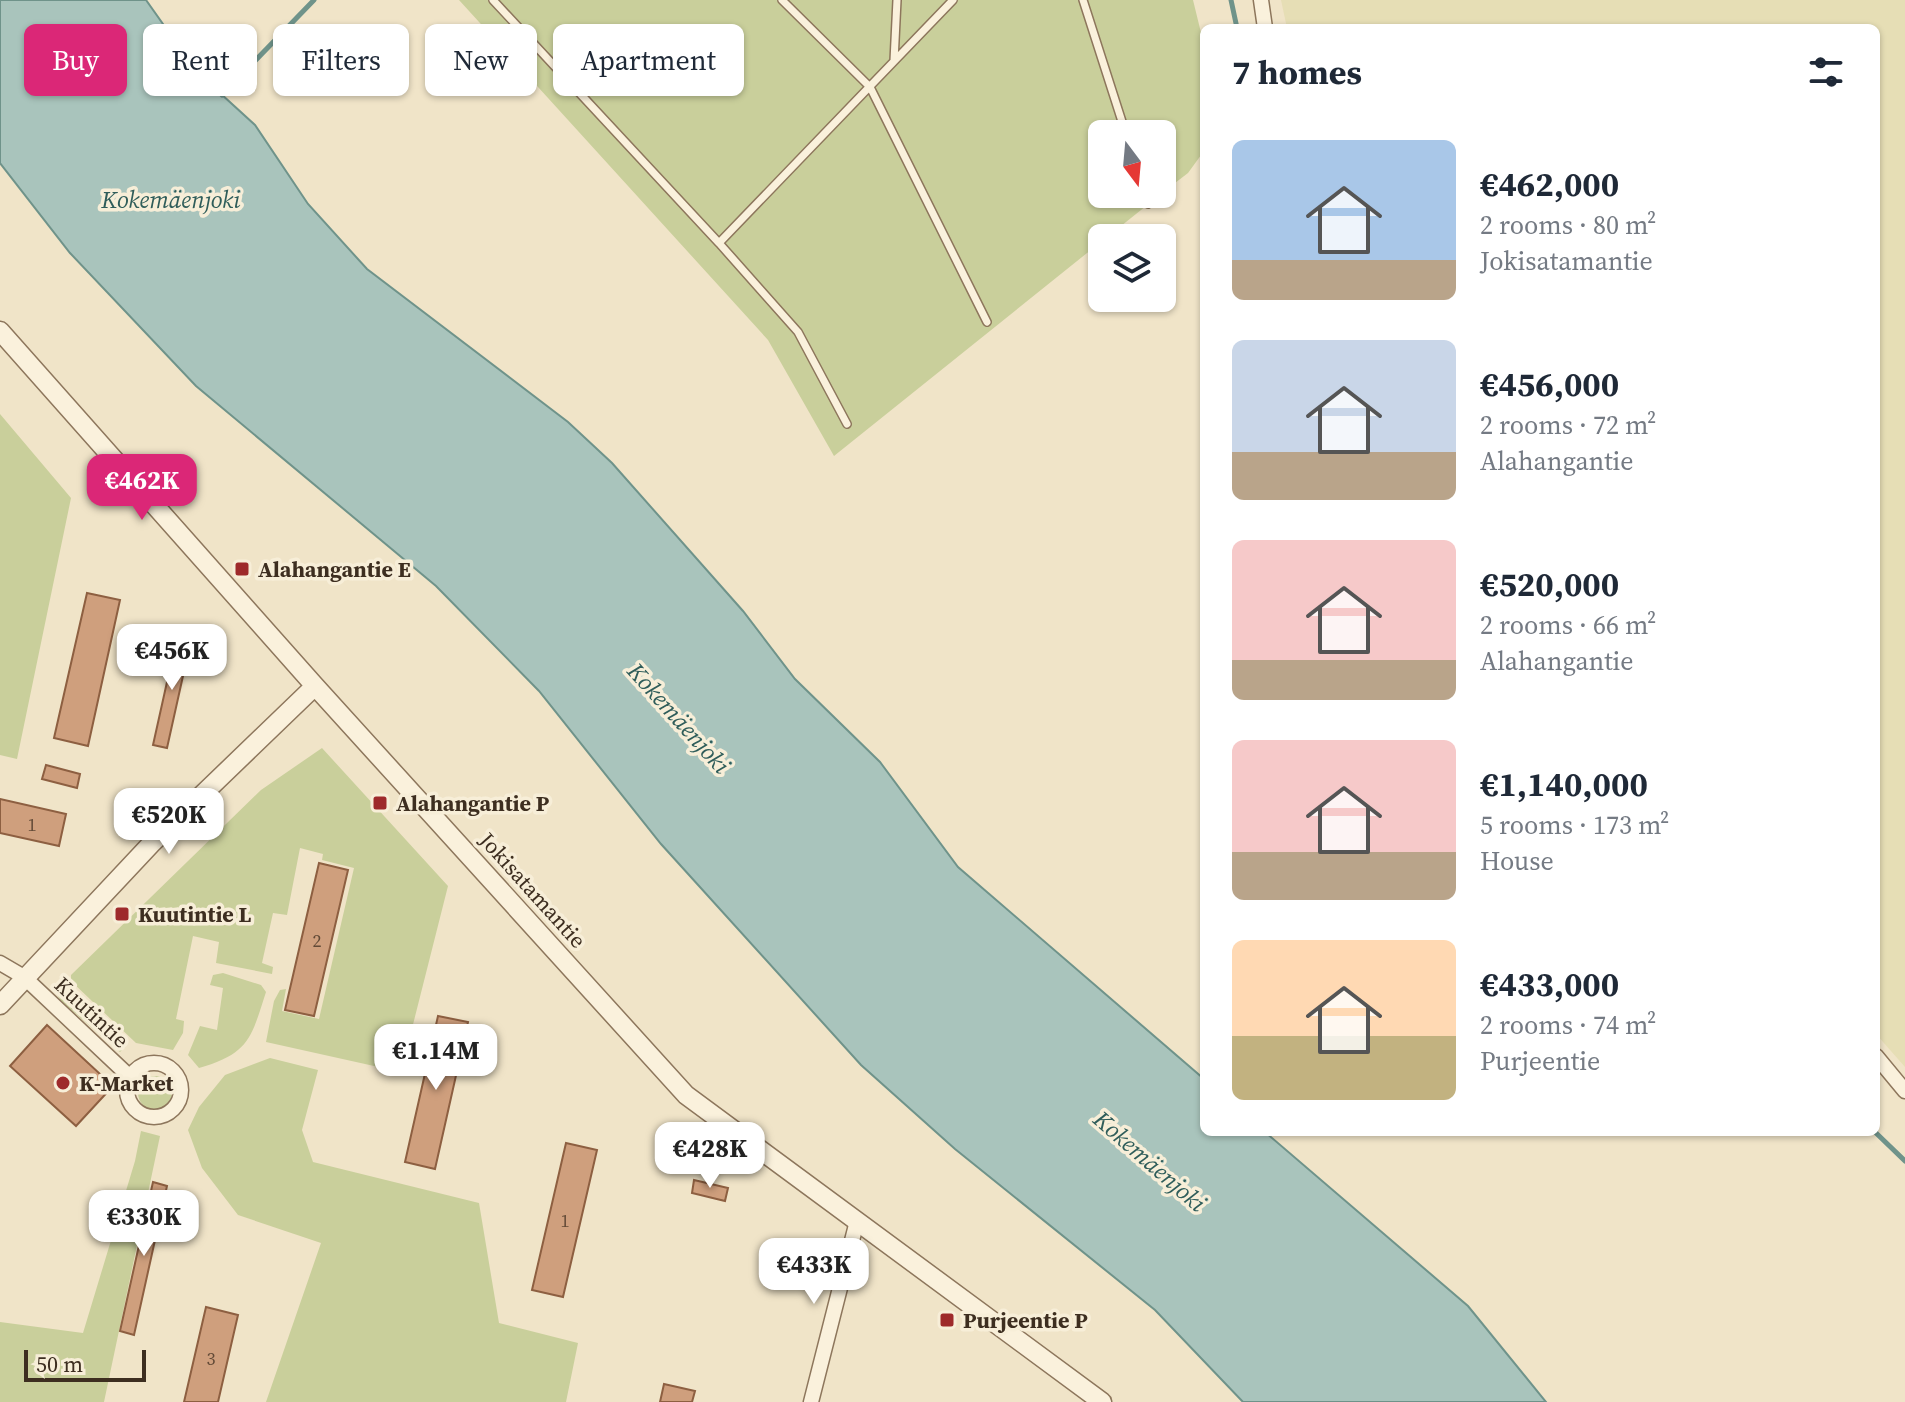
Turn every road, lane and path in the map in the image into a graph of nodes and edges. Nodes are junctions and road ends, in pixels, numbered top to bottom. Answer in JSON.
{"nodes":[{"id":1,"x":493,"y":0,"type":"edge"},
{"id":2,"x":782,"y":0,"type":"edge"},
{"id":3,"x":897,"y":0,"type":"edge"},
{"id":4,"x":953,"y":0,"type":"edge"},
{"id":5,"x":1083,"y":0,"type":"edge"},
{"id":6,"x":1261,"y":0,"type":"edge"},
{"id":7,"x":1264,"y":24,"type":"edge"},
{"id":8,"x":894,"y":61,"type":"junction"},
{"id":9,"x":870,"y":87,"type":"junction"},
{"id":10,"x":1122,"y":120,"type":"edge"},
{"id":11,"x":719,"y":243,"type":"junction"},
{"id":12,"x":987,"y":322,"type":"dead end"},
{"id":13,"x":0,"y":331,"type":"edge"},
{"id":14,"x":847,"y":424,"type":"dead end"},
{"id":15,"x":315,"y":686,"type":"junction"},
{"id":16,"x":0,"y":963,"type":"edge"},
{"id":17,"x":24,"y":977,"type":"junction"},
{"id":18,"x":0,"y":1005,"type":"edge"},
{"id":19,"x":1880,"y":1061,"type":"edge"},
{"id":20,"x":130,"y":1077,"type":"dead end"},
{"id":21,"x":1905,"y":1091,"type":"edge"},
{"id":22,"x":857,"y":1221,"type":"junction"},
{"id":23,"x":811,"y":1402,"type":"edge"},
{"id":24,"x":1102,"y":1402,"type":"edge"}],
"edges":[{"from":1,"to":11,"type":"lane"},
{"from":2,"to":9,"type":"lane"},
{"from":3,"to":8,"type":"lane"},
{"from":4,"to":8,"type":"lane"},
{"from":5,"to":10,"type":"lane"},
{"from":6,"to":7,"type":"street"},
{"from":8,"to":9,"type":"lane"},
{"from":9,"to":11,"type":"lane"},
{"from":9,"to":12,"type":"lane"},
{"from":11,"to":14,"type":"lane"},
{"from":13,"to":15,"type":"street","name":"Jokisatamantie"},
{"from":15,"to":17,"type":"street"},
{"from":15,"to":22,"type":"street","name":"Jokisatamantie"},
{"from":16,"to":17,"type":"street","name":"Kuutintie"},
{"from":17,"to":18,"type":"street"},
{"from":17,"to":20,"type":"street","name":"Kuutintie"},
{"from":19,"to":21,"type":"street"},
{"from":22,"to":23,"type":"street"},
{"from":22,"to":24,"type":"street","name":"Jokisatamantie"}]}
